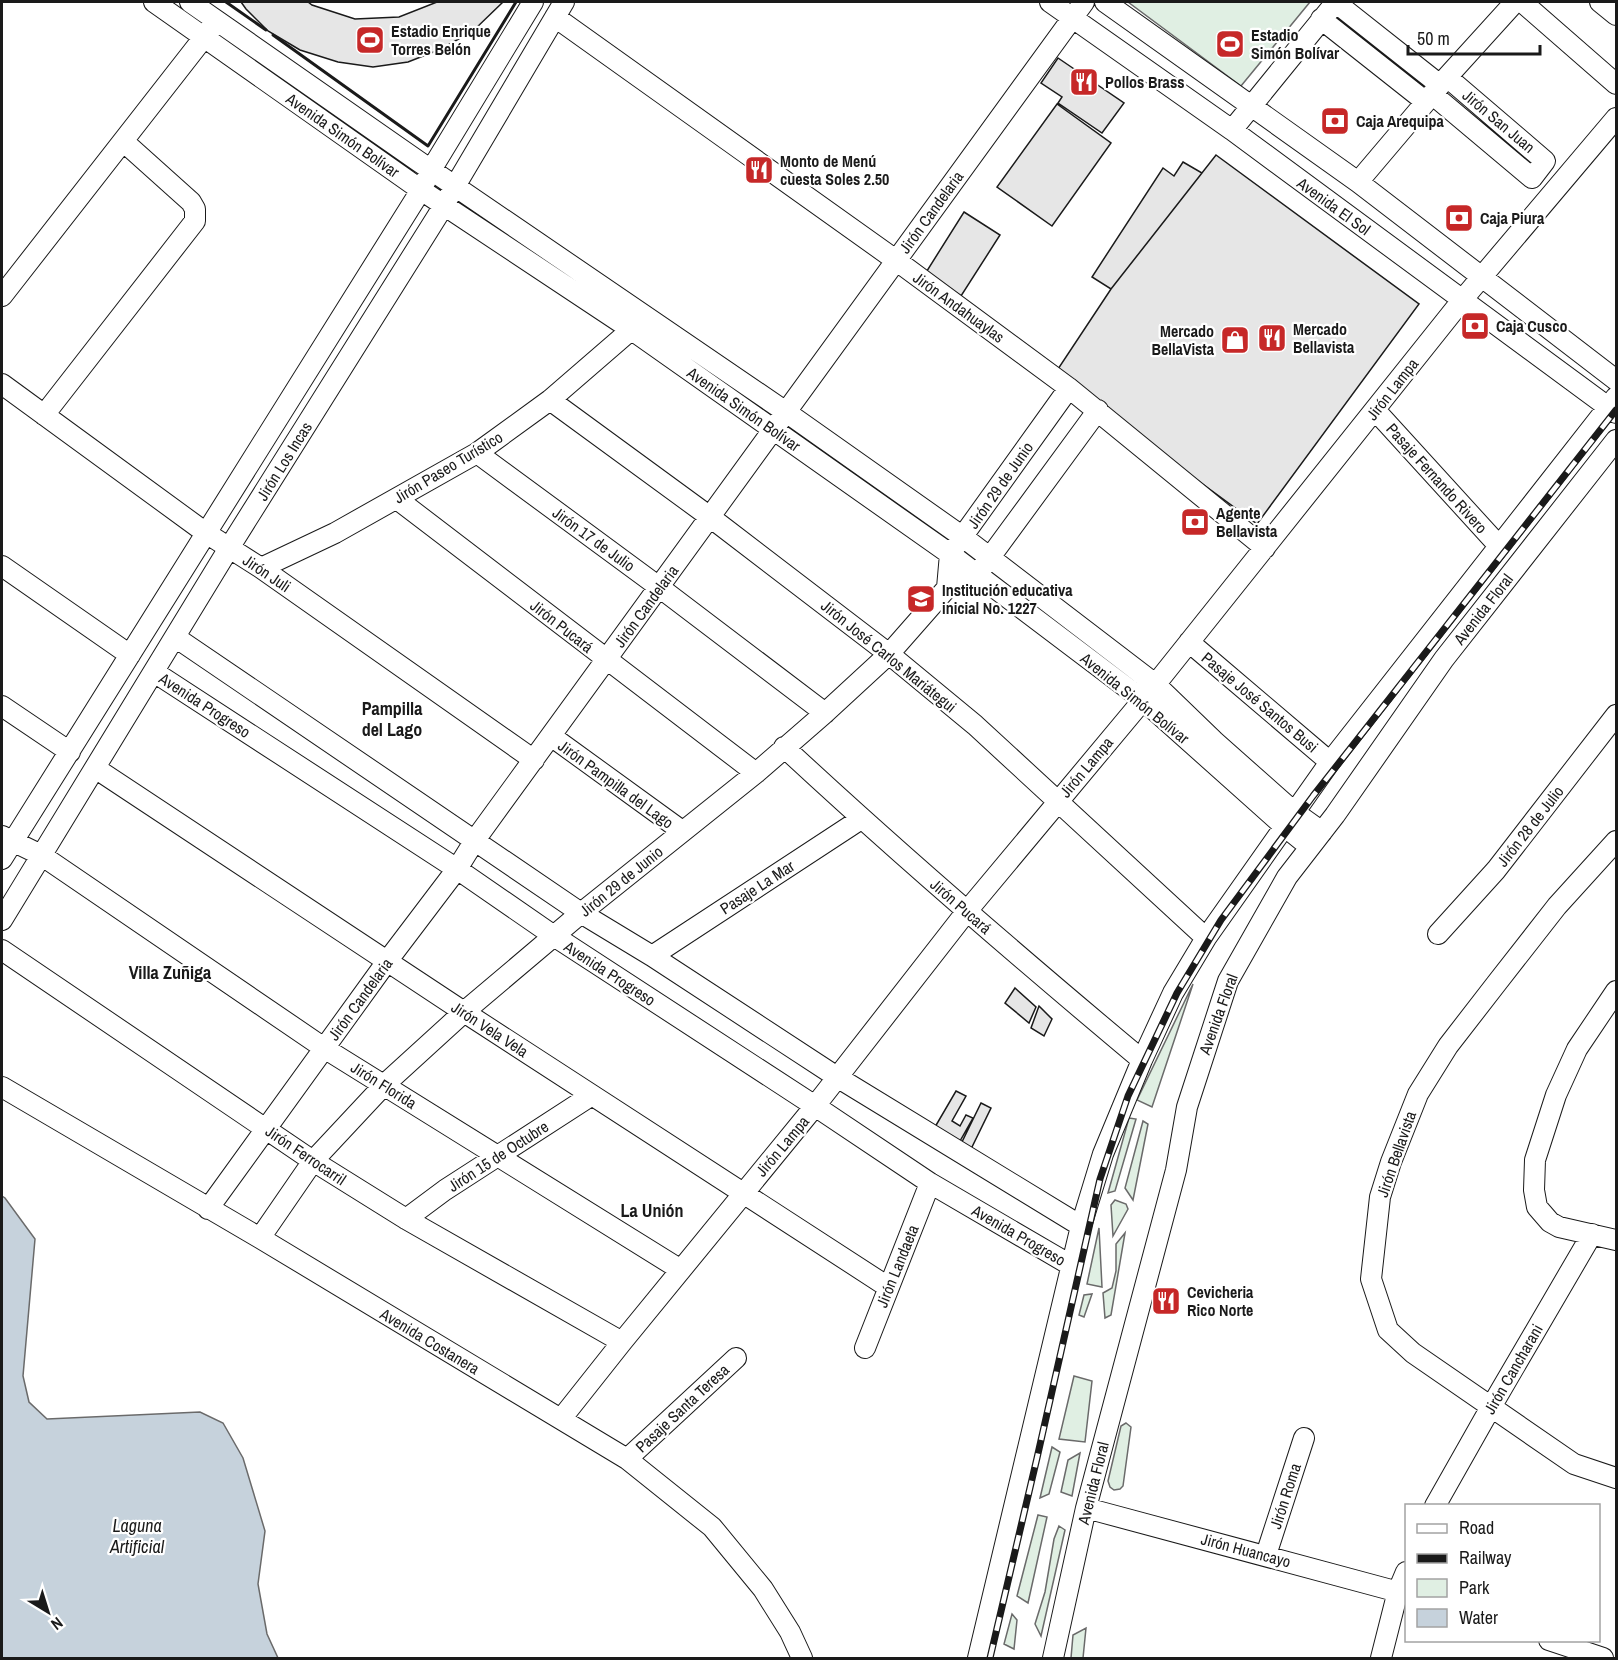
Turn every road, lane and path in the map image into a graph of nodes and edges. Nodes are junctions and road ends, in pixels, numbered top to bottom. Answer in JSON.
{"nodes":[{"id":1,"x":154,"y":2,"type":"edge"},
{"id":2,"x":190,"y":2,"type":"edge"},
{"id":3,"x":533,"y":2,"type":"edge"},
{"id":4,"x":1050,"y":2,"type":"edge"},
{"id":5,"x":1105,"y":2,"type":"edge"},
{"id":6,"x":1336,"y":2,"type":"edge"},
{"id":7,"x":1600,"y":2,"type":"edge"},
{"id":8,"x":1513,"y":3,"type":"edge"},
{"id":9,"x":559,"y":9,"type":"edge"},
{"id":10,"x":1078,"y":9,"type":"edge"},
{"id":11,"x":1617,"y":15,"type":"edge"},
{"id":12,"x":1321,"y":19,"type":"junction"},
{"id":13,"x":217,"y":20,"type":"junction"},
{"id":14,"x":205,"y":37,"type":"junction"},
{"id":15,"x":1617,"y":84,"type":"edge"},
{"id":16,"x":1436,"y":89,"type":"junction"},
{"id":17,"x":1251,"y":106,"type":"junction"},
{"id":18,"x":1617,"y":118,"type":"edge"},
{"id":19,"x":1232,"y":130,"type":"junction"},
{"id":20,"x":123,"y":141,"type":"junction"},
{"id":21,"x":431,"y":170,"type":"junction"},
{"id":22,"x":1358,"y":182,"type":"junction"},
{"id":23,"x":454,"y":186,"type":"junction"},
{"id":24,"x":421,"y":190,"type":"junction"},
{"id":25,"x":444,"y":205,"type":"junction"},
{"id":26,"x":897,"y":261,"type":"junction"},
{"id":27,"x":1482,"y":277,"type":"junction"},
{"id":28,"x":2,"y":296,"type":"edge"},
{"id":29,"x":1463,"y":299,"type":"junction"},
{"id":30,"x":639,"y":323,"type":"junction"},
{"id":31,"x":1617,"y":380,"type":"edge"},
{"id":32,"x":2,"y":384,"type":"edge"},
{"id":33,"x":1069,"y":388,"type":"junction"},
{"id":34,"x":550,"y":400,"type":"junction"},
{"id":35,"x":1614,"y":406,"type":"edge"},
{"id":36,"x":1098,"y":410,"type":"junction"},
{"id":37,"x":1375,"y":410,"type":"junction"},
{"id":38,"x":786,"y":412,"type":"junction"},
{"id":39,"x":44,"y":415,"type":"junction"},
{"id":40,"x":773,"y":429,"type":"junction"},
{"id":41,"x":1617,"y":440,"type":"edge"},
{"id":42,"x":477,"y":453,"type":"junction"},
{"id":43,"x":397,"y":499,"type":"junction"},
{"id":44,"x":710,"y":517,"type":"junction"},
{"id":45,"x":206,"y":533,"type":"junction"},
{"id":46,"x":963,"y":537,"type":"junction"},
{"id":47,"x":1499,"y":546,"type":"junction"},
{"id":48,"x":229,"y":548,"type":"junction"},
{"id":49,"x":1265,"y":548,"type":"junction"},
{"id":50,"x":950,"y":554,"type":"junction"},
{"id":51,"x":989,"y":558,"type":"junction"},
{"id":52,"x":2,"y":566,"type":"edge"},
{"id":53,"x":261,"y":568,"type":"junction"},
{"id":54,"x":977,"y":575,"type":"junction"},
{"id":55,"x":659,"y":587,"type":"junction"},
{"id":56,"x":946,"y":588,"type":"junction"},
{"id":57,"x":175,"y":638,"type":"junction"},
{"id":58,"x":1189,"y":642,"type":"junction"},
{"id":59,"x":889,"y":654,"type":"junction"},
{"id":60,"x":130,"y":655,"type":"junction"},
{"id":61,"x":606,"y":660,"type":"junction"},
{"id":62,"x":154,"y":672,"type":"junction"},
{"id":63,"x":1155,"y":684,"type":"junction"},
{"id":64,"x":1143,"y":700,"type":"junction"},
{"id":65,"x":2,"y":706,"type":"edge"},
{"id":66,"x":825,"y":713,"type":"junction"},
{"id":67,"x":1617,"y":715,"type":"edge"},
{"id":68,"x":551,"y":736,"type":"junction"},
{"id":69,"x":784,"y":747,"type":"junction"},
{"id":70,"x":70,"y":752,"type":"junction"},
{"id":71,"x":534,"y":760,"type":"junction"},
{"id":72,"x":1330,"y":762,"type":"junction"},
{"id":73,"x":95,"y":768,"type":"junction"},
{"id":74,"x":756,"y":773,"type":"junction"},
{"id":75,"x":1057,"y":801,"type":"junction"},
{"id":76,"x":861,"y":819,"type":"junction"},
{"id":77,"x":1289,"y":819,"type":"junction"},
{"id":78,"x":682,"y":831,"type":"junction"},
{"id":79,"x":1322,"y":832,"type":"junction"},
{"id":80,"x":475,"y":840,"type":"junction"},
{"id":81,"x":1617,"y":841,"type":"edge"},
{"id":82,"x":5,"y":846,"type":"edge"},
{"id":83,"x":1310,"y":848,"type":"junction"},
{"id":84,"x":41,"y":855,"type":"junction"},
{"id":85,"x":457,"y":869,"type":"junction"},
{"id":86,"x":967,"y":911,"type":"junction"},
{"id":87,"x":581,"y":913,"type":"junction"},
{"id":88,"x":2,"y":920,"type":"edge"},
{"id":89,"x":1438,"y":934,"type":"dead end"},
{"id":90,"x":554,"y":936,"type":"junction"},
{"id":91,"x":1206,"y":938,"type":"junction"},
{"id":92,"x":2,"y":950,"type":"edge"},
{"id":93,"x":652,"y":956,"type":"junction"},
{"id":94,"x":388,"y":960,"type":"junction"},
{"id":95,"x":1617,"y":991,"type":"edge"},
{"id":96,"x":464,"y":1012,"type":"junction"},
{"id":97,"x":324,"y":1048,"type":"junction"},
{"id":98,"x":1142,"y":1060,"type":"junction"},
{"id":99,"x":837,"y":1077,"type":"junction"},
{"id":100,"x":384,"y":1085,"type":"junction"},
{"id":101,"x":2,"y":1087,"type":"edge"},
{"id":102,"x":592,"y":1095,"type":"junction"},
{"id":103,"x":815,"y":1106,"type":"junction"},
{"id":104,"x":266,"y":1128,"type":"junction"},
{"id":105,"x":498,"y":1155,"type":"junction"},
{"id":106,"x":313,"y":1161,"type":"junction"},
{"id":107,"x":930,"y":1184,"type":"junction"},
{"id":108,"x":743,"y":1193,"type":"junction"},
{"id":109,"x":208,"y":1209,"type":"junction"},
{"id":110,"x":406,"y":1219,"type":"junction"},
{"id":111,"x":1081,"y":1226,"type":"junction"},
{"id":112,"x":1592,"y":1234,"type":"junction"},
{"id":113,"x":260,"y":1238,"type":"junction"},
{"id":114,"x":1617,"y":1240,"type":"edge"},
{"id":115,"x":1072,"y":1266,"type":"junction"},
{"id":116,"x":681,"y":1270,"type":"junction"},
{"id":117,"x":888,"y":1287,"type":"junction"},
{"id":118,"x":622,"y":1342,"type":"junction"},
{"id":119,"x":865,"y":1348,"type":"dead end"},
{"id":120,"x":736,"y":1358,"type":"dead end"},
{"id":121,"x":1491,"y":1407,"type":"junction"},
{"id":122,"x":561,"y":1419,"type":"junction"},
{"id":123,"x":1304,"y":1438,"type":"dead end"},
{"id":124,"x":627,"y":1459,"type":"junction"},
{"id":125,"x":1617,"y":1479,"type":"edge"},
{"id":126,"x":1436,"y":1504,"type":"edge"},
{"id":127,"x":1086,"y":1508,"type":"junction"},
{"id":128,"x":1266,"y":1555,"type":"junction"},
{"id":129,"x":1402,"y":1592,"type":"edge"},
{"id":130,"x":1552,"y":1642,"type":"edge"},
{"id":131,"x":802,"y":1659,"type":"edge"},
{"id":132,"x":978,"y":1659,"type":"edge"},
{"id":133,"x":1053,"y":1659,"type":"edge"},
{"id":134,"x":1381,"y":1659,"type":"edge"},
{"id":135,"x":1603,"y":1659,"type":"edge"}],
"edges":[{"from":1,"to":14,"type":"street","name":"Avenida Simón Bolívar"},
{"from":2,"to":13,"type":"street","name":"Avenida Simón Bolívar"},
{"from":3,"to":21,"type":"street","name":"Jirón Los Incas"},
{"from":4,"to":10,"type":"street","name":"Avenida El Sol"},
{"from":5,"to":17,"type":"street","name":"Avenida El Sol"},
{"from":6,"to":12,"type":"street"},
{"from":6,"to":16,"type":"street","name":"Jirón San Juan"},
{"from":7,"to":11,"type":"street"},
{"from":8,"to":15,"type":"street"},
{"from":8,"to":16,"type":"street"},
{"from":9,"to":23,"type":"street","name":"Jirón Los Incas"},
{"from":9,"to":26,"type":"street","name":"Jirón Andahuaylas"},
{"from":10,"to":19,"type":"street","name":"Avenida El Sol"},
{"from":10,"to":26,"type":"street","name":"Jirón Candelaria"},
{"from":12,"to":16,"type":"street","name":"Jirón San Juan"},
{"from":12,"to":17,"type":"street"},
{"from":13,"to":14,"type":"street"},
{"from":13,"to":21,"type":"street","name":"Avenida Simón Bolívar"},
{"from":14,"to":20,"type":"street"},
{"from":14,"to":24,"type":"street","name":"Avenida Simón Bolívar"},
{"from":16,"to":16,"type":"street","name":"Jirón San Juan"},
{"from":16,"to":22,"type":"street"},
{"from":17,"to":19,"type":"street"},
{"from":17,"to":22,"type":"street","name":"Avenida El Sol"},
{"from":18,"to":27,"type":"street","name":"Jirón Lampa"},
{"from":19,"to":29,"type":"street","name":"Avenida El Sol"},
{"from":20,"to":28,"type":"street"},
{"from":20,"to":39,"type":"street"},
{"from":21,"to":23,"type":"street","name":"Avenida Simón Bolívar"},
{"from":21,"to":24,"type":"street","name":"Jirón Los Incas"},
{"from":22,"to":27,"type":"street","name":"Avenida El Sol"},
{"from":23,"to":25,"type":"street","name":"Jirón Los Incas"},
{"from":23,"to":30,"type":"street","name":"Avenida Simón Bolívar"},
{"from":24,"to":25,"type":"street","name":"Avenida Simón Bolívar"},
{"from":24,"to":45,"type":"street","name":"Jirón Los Incas"},
{"from":25,"to":30,"type":"street","name":"Avenida Simón Bolívar"},
{"from":25,"to":48,"type":"street","name":"Jirón Los Incas"},
{"from":26,"to":33,"type":"street","name":"Jirón Andahuaylas"},
{"from":26,"to":38,"type":"street","name":"Jirón Candelaria"},
{"from":27,"to":29,"type":"street","name":"Jirón Lampa"},
{"from":27,"to":31,"type":"street","name":"Avenida El Sol"},
{"from":29,"to":35,"type":"street","name":"Avenida El Sol"},
{"from":29,"to":37,"type":"street","name":"Jirón Lampa"},
{"from":30,"to":34,"type":"street","name":"Jirón Paseo Turístico"},
{"from":30,"to":38,"type":"street","name":"Avenida Simón Bolívar"},
{"from":30,"to":40,"type":"street","name":"Avenida Simón Bolívar"},
{"from":32,"to":39,"type":"street","name":"Jirón Juli"},
{"from":33,"to":36,"type":"street","name":"Jirón Andahuaylas"},
{"from":33,"to":46,"type":"street","name":"Jirón 29 de Junio"},
{"from":34,"to":42,"type":"street","name":"Jirón Paseo Turístico"},
{"from":34,"to":44,"type":"street","name":"Jirón José Carlos Mariátegui"},
{"from":35,"to":47,"type":"street","name":"Avenida Floral"},
{"from":36,"to":49,"type":"street","name":"Jirón Andahuaylas"},
{"from":36,"to":51,"type":"street","name":"Jirón 29 de Junio"},
{"from":37,"to":47,"type":"street","name":"Pasaje Fernando Rivero"},
{"from":37,"to":49,"type":"street","name":"Jirón Lampa"},
{"from":38,"to":40,"type":"street","name":"Jirón Candelaria"},
{"from":38,"to":46,"type":"street","name":"Avenida Simón Bolívar"},
{"from":39,"to":45,"type":"street","name":"Jirón Juli"},
{"from":40,"to":44,"type":"street","name":"Jirón Candelaria"},
{"from":40,"to":50,"type":"street","name":"Avenida Simón Bolívar"},
{"from":41,"to":79,"type":"street","name":"Avenida Floral"},
{"from":42,"to":43,"type":"street","name":"Jirón Paseo Turístico"},
{"from":42,"to":55,"type":"street","name":"Jirón 17 de Julio"},
{"from":43,"to":53,"type":"street","name":"Jirón Paseo Turístico"},
{"from":43,"to":61,"type":"street","name":"Jirón Pucará"},
{"from":44,"to":55,"type":"street","name":"Jirón Candelaria"},
{"from":44,"to":59,"type":"street","name":"Jirón José Carlos Mariátegui"},
{"from":45,"to":48,"type":"street","name":"Jirón Juli"},
{"from":45,"to":60,"type":"street","name":"Jirón Los Incas"},
{"from":46,"to":50,"type":"street","name":"Jirón 29 de Junio"},
{"from":46,"to":51,"type":"street","name":"Avenida Simón Bolívar"},
{"from":47,"to":72,"type":"street","name":"Avenida Floral"},
{"from":48,"to":53,"type":"street","name":"Jirón Juli"},
{"from":48,"to":57,"type":"street","name":"Jirón Los Incas"},
{"from":49,"to":58,"type":"street","name":"Jirón Lampa"},
{"from":50,"to":54,"type":"street","name":"Avenida Simón Bolívar"},
{"from":50,"to":56,"type":"street"},
{"from":51,"to":54,"type":"street","name":"Jirón 29 de Junio"},
{"from":51,"to":63,"type":"street","name":"Avenida Simón Bolívar"},
{"from":52,"to":60,"type":"street"},
{"from":53,"to":71,"type":"street","name":"Jirón Juli"},
{"from":54,"to":56,"type":"street","name":"Jirón 29 de Junio"},
{"from":54,"to":64,"type":"street","name":"Avenida Simón Bolívar"},
{"from":55,"to":61,"type":"street","name":"Jirón Candelaria"},
{"from":55,"to":66,"type":"street","name":"Jirón 17 de Julio"},
{"from":56,"to":59,"type":"street","name":"Jirón 29 de Junio"},
{"from":57,"to":62,"type":"street","name":"Jirón Los Incas"},
{"from":57,"to":80,"type":"street"},
{"from":58,"to":63,"type":"street","name":"Jirón Lampa"},
{"from":58,"to":72,"type":"street","name":"Pasaje José Santos Busi"},
{"from":59,"to":66,"type":"street","name":"Jirón 29 de Junio"},
{"from":59,"to":75,"type":"street","name":"Jirón José Carlos Mariátegui"},
{"from":60,"to":70,"type":"street","name":"Jirón Los Incas"},
{"from":61,"to":68,"type":"street","name":"Jirón Candelaria"},
{"from":61,"to":74,"type":"street","name":"Jirón Pucará"},
{"from":62,"to":73,"type":"street","name":"Jirón Los Incas"},
{"from":62,"to":85,"type":"street","name":"Avenida Progreso"},
{"from":63,"to":64,"type":"street","name":"Jirón Lampa"},
{"from":63,"to":77,"type":"street","name":"Avenida Simón Bolívar"},
{"from":64,"to":75,"type":"street","name":"Jirón Lampa"},
{"from":64,"to":77,"type":"street","name":"Avenida Simón Bolívar"},
{"from":65,"to":70,"type":"street"},
{"from":66,"to":69,"type":"street","name":"Jirón 29 de Junio"},
{"from":67,"to":89,"type":"street","name":"Jirón 28 de Julio"},
{"from":68,"to":71,"type":"street","name":"Jirón Candelaria"},
{"from":68,"to":78,"type":"street","name":"Jirón Pampilla del Lago"},
{"from":69,"to":74,"type":"street","name":"Jirón 29 de Junio"},
{"from":69,"to":76,"type":"street","name":"Jirón Pucará"},
{"from":70,"to":82,"type":"street","name":"Jirón Los Incas"},
{"from":71,"to":80,"type":"street","name":"Jirón Candelaria"},
{"from":72,"to":77,"type":"street","name":"Avenida Floral"},
{"from":73,"to":84,"type":"street","name":"Jirón Los Incas"},
{"from":73,"to":94,"type":"street","name":"Jirón Vela Vela"},
{"from":74,"to":78,"type":"street","name":"Jirón 29 de Junio"},
{"from":75,"to":86,"type":"street","name":"Jirón Lampa"},
{"from":75,"to":91,"type":"street","name":"Jirón José Carlos Mariátegui"},
{"from":76,"to":86,"type":"street","name":"Jirón Pucará"},
{"from":76,"to":93,"type":"street","name":"Pasaje La Mar"},
{"from":77,"to":79,"type":"street","name":"Avenida Simón Bolívar"},
{"from":77,"to":83,"type":"street","name":"Avenida Simón Bolívar"},
{"from":77,"to":91,"type":"street","name":"Avenida Floral"},
{"from":78,"to":87,"type":"street","name":"Jirón 29 de Junio"},
{"from":79,"to":83,"type":"street","name":"Avenida Floral"},
{"from":80,"to":85,"type":"street","name":"Jirón Candelaria"},
{"from":80,"to":87,"type":"street"},
{"from":81,"to":121,"type":"street","name":"Jirón Bellavista"},
{"from":82,"to":84,"type":"street","name":"Jirón Florida"},
{"from":83,"to":127,"type":"street","name":"Avenida Floral"},
{"from":84,"to":88,"type":"street","name":"Jirón Los Incas"},
{"from":84,"to":97,"type":"street","name":"Jirón Florida"},
{"from":85,"to":90,"type":"street","name":"Avenida Progreso"},
{"from":85,"to":94,"type":"street","name":"Jirón Candelaria"},
{"from":86,"to":98,"type":"street","name":"Jirón Pucará"},
{"from":86,"to":99,"type":"street","name":"Jirón Lampa"},
{"from":87,"to":90,"type":"street","name":"Jirón 29 de Junio"},
{"from":87,"to":93,"type":"street"},
{"from":90,"to":96,"type":"street","name":"Jirón 29 de Junio"},
{"from":90,"to":103,"type":"street","name":"Avenida Progreso"},
{"from":91,"to":98,"type":"street","name":"Avenida Floral"},
{"from":92,"to":104,"type":"street","name":"Jirón Ferrocarril"},
{"from":93,"to":99,"type":"street"},
{"from":94,"to":96,"type":"street","name":"Jirón Vela Vela"},
{"from":94,"to":97,"type":"street","name":"Jirón Candelaria"},
{"from":95,"to":112,"type":"street"},
{"from":96,"to":100,"type":"street","name":"Jirón 29 de Junio"},
{"from":96,"to":102,"type":"street","name":"Jirón Vela Vela"},
{"from":97,"to":100,"type":"street","name":"Jirón Florida"},
{"from":97,"to":104,"type":"street","name":"Jirón Candelaria"},
{"from":98,"to":111,"type":"street","name":"Avenida Floral"},
{"from":99,"to":103,"type":"street","name":"Jirón Lampa"},
{"from":99,"to":111,"type":"street"},
{"from":100,"to":105,"type":"street","name":"Jirón Florida"},
{"from":100,"to":106,"type":"street","name":"Jirón 29 de Junio"},
{"from":101,"to":109,"type":"street","name":"Avenida Costanera"},
{"from":102,"to":105,"type":"street","name":"Jirón 15 de Octubre"},
{"from":102,"to":108,"type":"street","name":"Jirón Vela Vela"},
{"from":103,"to":107,"type":"street","name":"Avenida Progreso"},
{"from":103,"to":108,"type":"street","name":"Jirón Lampa"},
{"from":104,"to":106,"type":"street","name":"Jirón Ferrocarril"},
{"from":104,"to":109,"type":"street","name":"Jirón Candelaria"},
{"from":105,"to":110,"type":"street","name":"Jirón 15 de Octubre"},
{"from":105,"to":116,"type":"street","name":"Jirón Florida"},
{"from":106,"to":110,"type":"street","name":"Jirón Ferrocarril"},
{"from":106,"to":113,"type":"street","name":"Jirón 29 de Junio"},
{"from":107,"to":115,"type":"street","name":"Avenida Progreso"},
{"from":107,"to":117,"type":"street","name":"Jirón Landaeta"},
{"from":108,"to":116,"type":"street","name":"Jirón Lampa"},
{"from":108,"to":117,"type":"street","name":"Jirón Vela Vela"},
{"from":109,"to":113,"type":"street","name":"Avenida Costanera"},
{"from":110,"to":118,"type":"street","name":"Jirón Ferrocarril"},
{"from":111,"to":115,"type":"street","name":"Avenida Floral"},
{"from":112,"to":114,"type":"street"},
{"from":112,"to":121,"type":"street","name":"Jirón Cancharani"},
{"from":113,"to":122,"type":"street","name":"Avenida Costanera"},
{"from":115,"to":132,"type":"street","name":"Avenida Floral"},
{"from":116,"to":118,"type":"street","name":"Jirón Lampa"},
{"from":117,"to":119,"type":"street","name":"Jirón Landaeta"},
{"from":118,"to":122,"type":"street","name":"Jirón Lampa"},
{"from":120,"to":124,"type":"street","name":"Pasaje Santa Teresa"},
{"from":121,"to":125,"type":"street","name":"Jirón Bellavista"},
{"from":121,"to":126,"type":"street","name":"Jirón Cancharani"},
{"from":122,"to":124,"type":"street","name":"Avenida Costanera"},
{"from":123,"to":128,"type":"street","name":"Jirón Roma"},
{"from":124,"to":131,"type":"street","name":"Avenida Costanera"},
{"from":127,"to":128,"type":"street","name":"Jirón Huancayo"},
{"from":127,"to":133,"type":"street","name":"Avenida Floral"},
{"from":128,"to":129,"type":"street","name":"Jirón Huancayo"},
{"from":129,"to":134,"type":"street"},
{"from":130,"to":135,"type":"street"}]}
